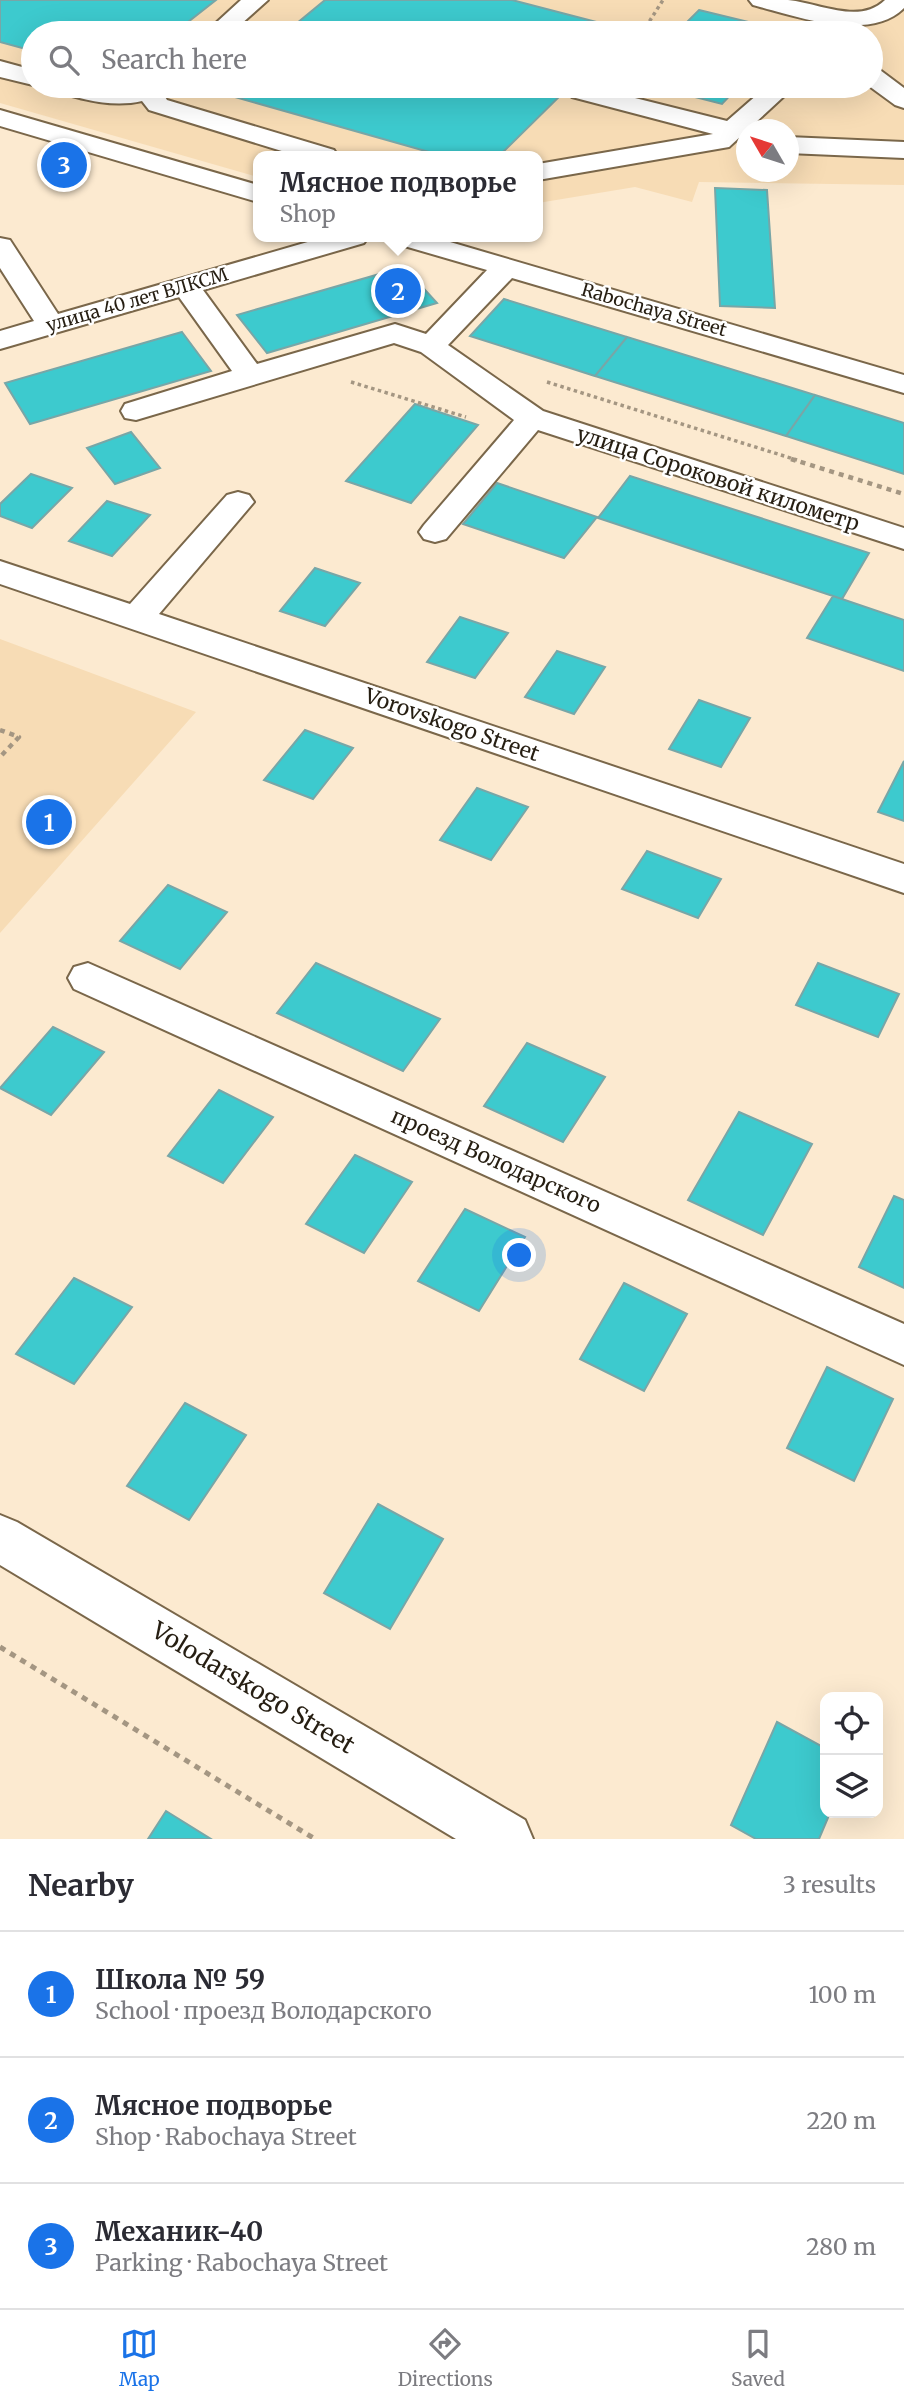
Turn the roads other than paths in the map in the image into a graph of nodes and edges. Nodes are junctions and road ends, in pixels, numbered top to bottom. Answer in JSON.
{"nodes":[{"id":1,"x":256,"y":0,"type":"edge"},
{"id":2,"x":761,"y":0,"type":"edge"},
{"id":3,"x":899,"y":0,"type":"edge"},
{"id":4,"x":231,"y":21,"type":"edge"},
{"id":5,"x":823,"y":21,"type":"edge"},
{"id":6,"x":854,"y":21,"type":"edge"},
{"id":7,"x":0,"y":69,"type":"edge"},
{"id":8,"x":21,"y":75,"type":"edge"},
{"id":9,"x":883,"y":84,"type":"edge"},
{"id":10,"x":156,"y":98,"type":"edge"},
{"id":11,"x":601,"y":98,"type":"edge"},
{"id":12,"x":771,"y":98,"type":"edge"},
{"id":13,"x":904,"y":100,"type":"edge"},
{"id":14,"x":0,"y":118,"type":"edge"},
{"id":15,"x":733,"y":138,"type":"edge"},
{"id":16,"x":799,"y":145,"type":"edge"},
{"id":17,"x":904,"y":150,"type":"edge"},
{"id":18,"x":309,"y":151,"type":"edge"},
{"id":19,"x":543,"y":171,"type":"edge"},
{"id":20,"x":253,"y":193,"type":"edge"},
{"id":21,"x":337,"y":242,"type":"edge"},
{"id":22,"x":421,"y":242,"type":"edge"},
{"id":23,"x":0,"y":246,"type":"edge"},
{"id":24,"x":506,"y":267,"type":"junction"},
{"id":25,"x":185,"y":286,"type":"junction"},
{"id":26,"x":51,"y":325,"type":"junction"},
{"id":27,"x":0,"y":340,"type":"edge"},
{"id":28,"x":431,"y":346,"type":"junction"},
{"id":29,"x":250,"y":375,"type":"junction"},
{"id":30,"x":904,"y":384,"type":"edge"},
{"id":31,"x":136,"y":411,"type":"dead end"},
{"id":32,"x":525,"y":426,"type":"junction"},
{"id":33,"x":238,"y":502,"type":"dead end"},
{"id":34,"x":435,"y":532,"type":"dead end"},
{"id":35,"x":904,"y":539,"type":"edge"},
{"id":36,"x":0,"y":572,"type":"edge"},
{"id":37,"x":137,"y":618,"type":"junction"},
{"id":38,"x":904,"y":879,"type":"edge"},
{"id":39,"x":88,"y":978,"type":"dead end"},
{"id":40,"x":904,"y":1345,"type":"edge"},
{"id":41,"x":0,"y":1538,"type":"edge"},
{"id":42,"x":506,"y":1839,"type":"edge"}],
"edges":[{"from":1,"to":4,"type":"street"},
{"from":2,"to":5,"type":"street"},
{"from":3,"to":6,"type":"street"},
{"from":7,"to":8,"type":"street"},
{"from":9,"to":13,"type":"street"},
{"from":10,"to":18,"type":"street"},
{"from":11,"to":15,"type":"street"},
{"from":12,"to":15,"type":"street"},
{"from":14,"to":20,"type":"street"},
{"from":15,"to":19,"type":"street"},
{"from":16,"to":17,"type":"street"},
{"from":21,"to":25,"type":"street","name":"улица 40 лет ВЛКСМ"},
{"from":22,"to":24,"type":"street","name":"Rabochaya Street"},
{"from":23,"to":26,"type":"street"},
{"from":24,"to":28,"type":"street"},
{"from":24,"to":30,"type":"street","name":"Rabochaya Street"},
{"from":25,"to":26,"type":"street","name":"улица 40 лет ВЛКСМ"},
{"from":25,"to":29,"type":"street"},
{"from":26,"to":27,"type":"street","name":"улица 40 лет ВЛКСМ"},
{"from":28,"to":29,"type":"street","name":"улица Сороковой километр"},
{"from":28,"to":32,"type":"street","name":"улица Сороковой километр"},
{"from":29,"to":31,"type":"street","name":"улица Сороковой километр"},
{"from":32,"to":34,"type":"street"},
{"from":32,"to":35,"type":"street","name":"улица Сороковой километр"},
{"from":33,"to":37,"type":"street"},
{"from":36,"to":37,"type":"street","name":"Vorovskogo Street"},
{"from":37,"to":38,"type":"street","name":"Vorovskogo Street"},
{"from":39,"to":40,"type":"street","name":"проезд Володарского"},
{"from":41,"to":42,"type":"street","name":"Volodarskogo Street"}]}
